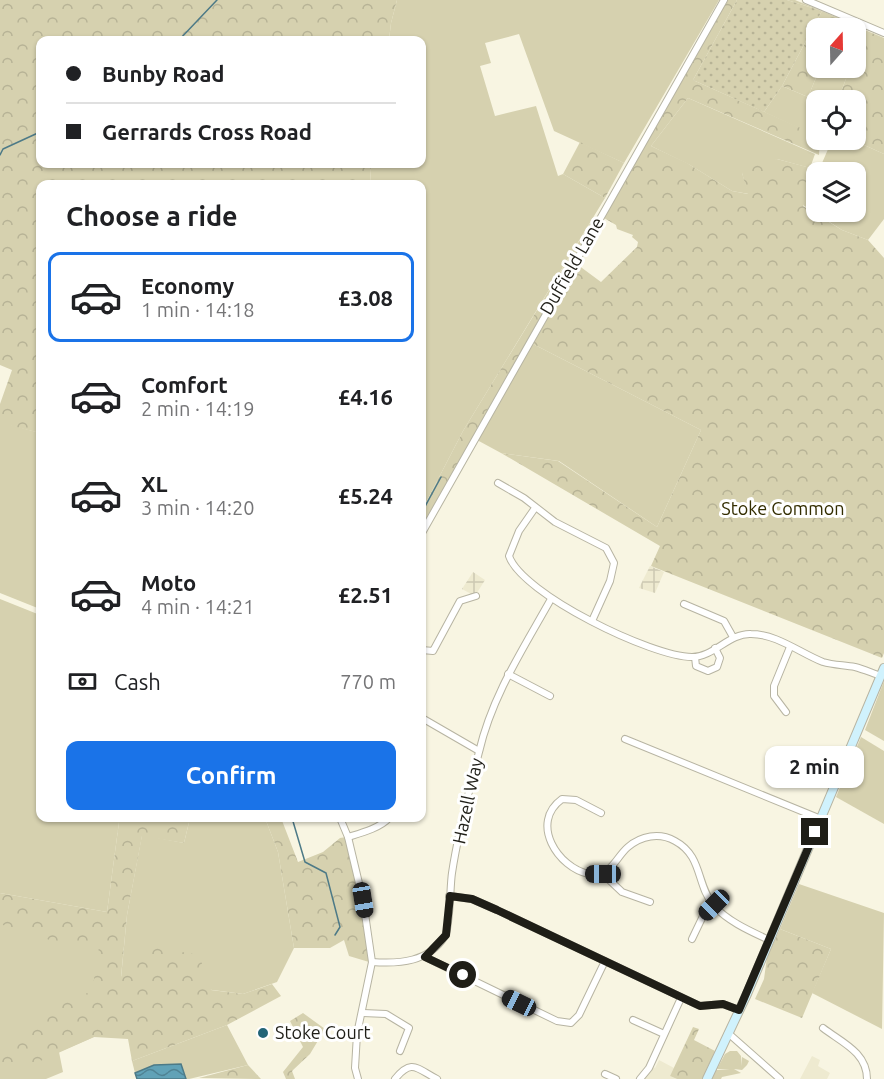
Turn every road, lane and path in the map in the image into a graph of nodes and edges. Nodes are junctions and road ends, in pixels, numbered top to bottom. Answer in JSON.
{"nodes":[{"id":1,"x":724,"y":0,"type":"edge"},
{"id":2,"x":806,"y":0,"type":"edge"},
{"id":3,"x":884,"y":33,"type":"edge"},
{"id":4,"x":498,"y":483,"type":"dead end"},
{"id":5,"x":534,"y":508,"type":"junction"},
{"id":6,"x":426,"y":526,"type":"edge"},
{"id":7,"x":476,"y":596,"type":"dead end"},
{"id":8,"x":551,"y":599,"type":"junction"},
{"id":9,"x":684,"y":604,"type":"dead end"},
{"id":10,"x":591,"y":621,"type":"junction"},
{"id":11,"x":734,"y":637,"type":"junction"},
{"id":12,"x":790,"y":647,"type":"junction"},
{"id":13,"x":715,"y":648,"type":"junction"},
{"id":14,"x":426,"y":650,"type":"edge"},
{"id":15,"x":695,"y":657,"type":"junction"},
{"id":16,"x":882,"y":672,"type":"edge"},
{"id":17,"x":508,"y":674,"type":"junction"},
{"id":18,"x":550,"y":696,"type":"dead end"},
{"id":19,"x":786,"y":712,"type":"dead end"},
{"id":20,"x":426,"y":722,"type":"edge"},
{"id":21,"x":625,"y":739,"type":"dead end"},
{"id":22,"x":479,"y":751,"type":"junction"},
{"id":23,"x":601,"y":813,"type":"dead end"},
{"id":24,"x":821,"y":819,"type":"junction"},
{"id":25,"x":342,"y":822,"type":"edge"},
{"id":26,"x":384,"y":822,"type":"edge"},
{"id":27,"x":348,"y":837,"type":"junction"},
{"id":28,"x":603,"y":874,"type":"junction"},
{"id":29,"x":450,"y":896,"type":"junction"},
{"id":30,"x":650,"y":902,"type":"dead end"},
{"id":31,"x":714,"y":905,"type":"junction"},
{"id":32,"x":692,"y":939,"type":"dead end"},
{"id":33,"x":769,"y":940,"type":"junction"},
{"id":34,"x":425,"y":957,"type":"junction"},
{"id":35,"x":605,"y":961,"type":"junction"},
{"id":36,"x":372,"y":962,"type":"junction"},
{"id":37,"x":681,"y":998,"type":"junction"},
{"id":38,"x":739,"y":1010,"type":"junction"},
{"id":39,"x":363,"y":1013,"type":"junction"},
{"id":40,"x":412,"y":1020,"type":"dead end"},
{"id":41,"x":633,"y":1020,"type":"dead end"},
{"id":42,"x":409,"y":1028,"type":"junction"},
{"id":43,"x":823,"y":1028,"type":"dead end"},
{"id":44,"x":728,"y":1033,"type":"junction"},
{"id":45,"x":664,"y":1034,"type":"junction"},
{"id":46,"x":400,"y":1051,"type":"dead end"},
{"id":47,"x":605,"y":1074,"type":"dead end"},
{"id":48,"x":358,"y":1079,"type":"edge"},
{"id":49,"x":395,"y":1079,"type":"edge"},
{"id":50,"x":437,"y":1079,"type":"edge"},
{"id":51,"x":616,"y":1079,"type":"edge"},
{"id":52,"x":640,"y":1079,"type":"edge"},
{"id":53,"x":707,"y":1079,"type":"edge"},
{"id":54,"x":780,"y":1079,"type":"edge"},
{"id":55,"x":867,"y":1079,"type":"edge"}],
"edges":[{"from":1,"to":6,"type":"street","name":"Duffield Lane"},
{"from":2,"to":3,"type":"street"},
{"from":4,"to":5,"type":"street"},
{"from":5,"to":8,"type":"street"},
{"from":5,"to":10,"type":"street"},
{"from":7,"to":14,"type":"street"},
{"from":8,"to":10,"type":"street"},
{"from":8,"to":17,"type":"street","name":"Hazell Way"},
{"from":9,"to":11,"type":"street"},
{"from":10,"to":15,"type":"street"},
{"from":11,"to":12,"type":"street"},
{"from":11,"to":13,"type":"street"},
{"from":12,"to":16,"type":"street"},
{"from":12,"to":19,"type":"street"},
{"from":13,"to":15,"type":"street"},
{"from":13,"to":15,"type":"street"},
{"from":16,"to":24,"type":"main road"},
{"from":17,"to":18,"type":"street"},
{"from":17,"to":22,"type":"street","name":"Hazell Way"},
{"from":20,"to":22,"type":"street"},
{"from":21,"to":24,"type":"street"},
{"from":22,"to":29,"type":"street","name":"Hazell Way"},
{"from":23,"to":28,"type":"street"},
{"from":24,"to":33,"type":"main road"},
{"from":25,"to":27,"type":"street"},
{"from":26,"to":27,"type":"street"},
{"from":27,"to":36,"type":"street"},
{"from":28,"to":30,"type":"street"},
{"from":28,"to":31,"type":"street"},
{"from":29,"to":34,"type":"street","name":"Hazell Way"},
{"from":29,"to":35,"type":"street"},
{"from":31,"to":32,"type":"street"},
{"from":31,"to":33,"type":"street"},
{"from":33,"to":38,"type":"main road"},
{"from":34,"to":35,"type":"street"},
{"from":34,"to":36,"type":"street"},
{"from":35,"to":37,"type":"street"},
{"from":36,"to":39,"type":"street"},
{"from":37,"to":38,"type":"street"},
{"from":37,"to":45,"type":"street"},
{"from":38,"to":44,"type":"main road"},
{"from":39,"to":42,"type":"street"},
{"from":39,"to":48,"type":"street"},
{"from":40,"to":42,"type":"street"},
{"from":41,"to":45,"type":"street"},
{"from":42,"to":46,"type":"street"},
{"from":43,"to":55,"type":"street"},
{"from":44,"to":53,"type":"main road"},
{"from":44,"to":54,"type":"street"},
{"from":45,"to":52,"type":"street"},
{"from":47,"to":51,"type":"street"},
{"from":49,"to":50,"type":"street"}]}
